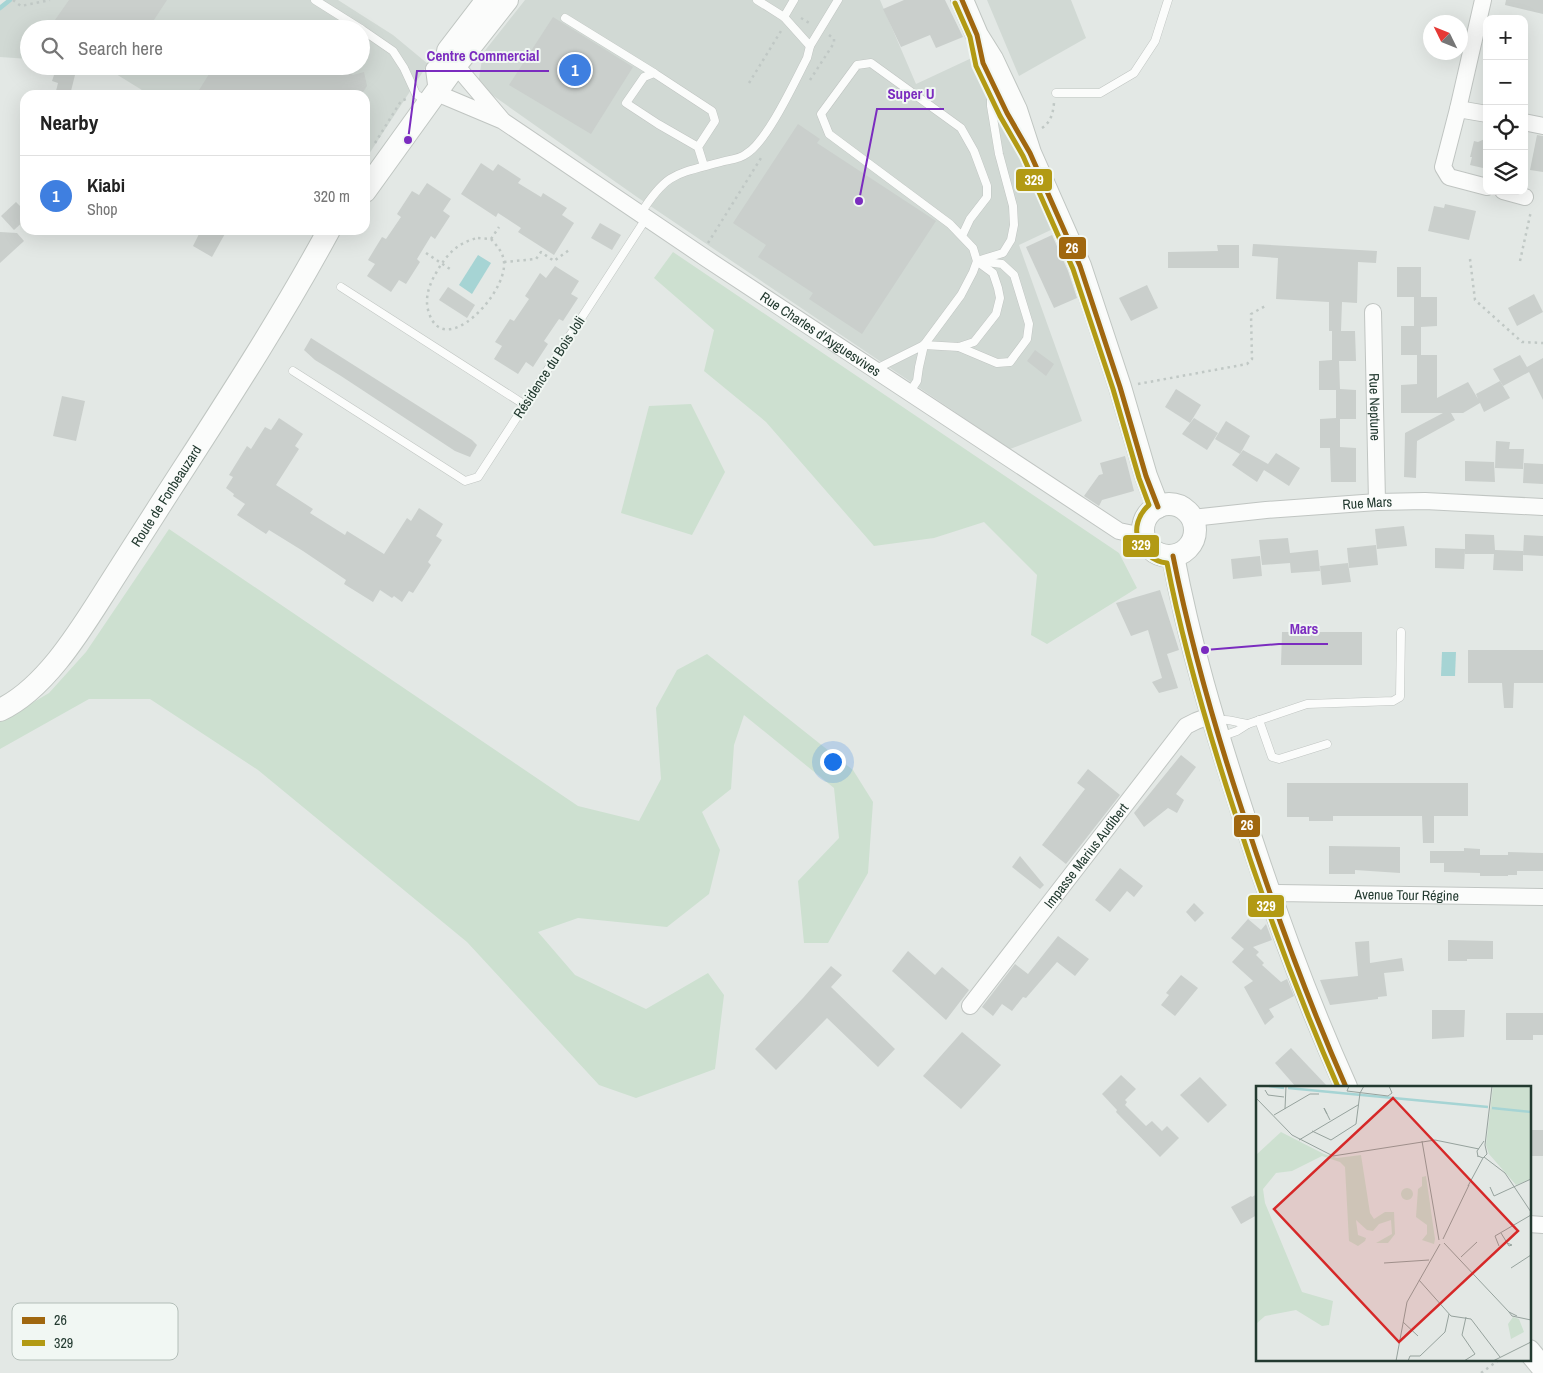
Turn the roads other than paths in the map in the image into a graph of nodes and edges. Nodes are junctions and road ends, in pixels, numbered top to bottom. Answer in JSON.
{"nodes":[{"id":1,"x":315,"y":0,"type":"edge"},
{"id":2,"x":487,"y":0,"type":"edge"},
{"id":3,"x":507,"y":0,"type":"edge"},
{"id":4,"x":757,"y":0,"type":"edge"},
{"id":5,"x":794,"y":0,"type":"edge"},
{"id":6,"x":838,"y":0,"type":"edge"},
{"id":7,"x":962,"y":0,"type":"edge"},
{"id":8,"x":1168,"y":0,"type":"edge"},
{"id":9,"x":1483,"y":0,"type":"edge"},
{"id":10,"x":565,"y":18,"type":"dead end"},
{"id":11,"x":786,"y":19,"type":"junction"},
{"id":12,"x":347,"y":20,"type":"edge"},
{"id":13,"x":370,"y":35,"type":"edge"},
{"id":14,"x":977,"y":35,"type":"junction"},
{"id":15,"x":810,"y":46,"type":"junction"},
{"id":16,"x":654,"y":73,"type":"junction"},
{"id":17,"x":991,"y":81,"type":"junction"},
{"id":18,"x":436,"y":84,"type":"junction"},
{"id":19,"x":1056,"y":93,"type":"road end"},
{"id":20,"x":1458,"y":109,"type":"junction"},
{"id":21,"x":1483,"y":113,"type":"edge"},
{"id":22,"x":503,"y":121,"type":"junction"},
{"id":23,"x":1528,"y":123,"type":"edge"},
{"id":24,"x":1543,"y":126,"type":"edge"},
{"id":25,"x":1028,"y":145,"type":"junction"},
{"id":26,"x":698,"y":147,"type":"junction"},
{"id":27,"x":370,"y":158,"type":"edge"},
{"id":28,"x":704,"y":166,"type":"junction"},
{"id":29,"x":370,"y":183,"type":"edge"},
{"id":30,"x":1483,"y":186,"type":"edge"},
{"id":31,"x":1518,"y":195,"type":"edge"},
{"id":32,"x":1525,"y":197,"type":"road end"},
{"id":33,"x":644,"y":215,"type":"junction"},
{"id":34,"x":326,"y":235,"type":"edge"},
{"id":35,"x":333,"y":235,"type":"edge"},
{"id":36,"x":962,"y":236,"type":"junction"},
{"id":37,"x":976,"y":261,"type":"junction"},
{"id":38,"x":311,"y":263,"type":"junction"},
{"id":39,"x":341,"y":286,"type":"dead end"},
{"id":40,"x":1373,"y":312,"type":"dead end"},
{"id":41,"x":924,"y":345,"type":"junction"},
{"id":42,"x":959,"y":347,"type":"junction"},
{"id":43,"x":293,"y":371,"type":"dead end"},
{"id":44,"x":878,"y":372,"type":"junction"},
{"id":45,"x":909,"y":392,"type":"junction"},
{"id":46,"x":525,"y":405,"type":"junction"},
{"id":47,"x":1377,"y":502,"type":"junction"},
{"id":48,"x":1158,"y":506,"type":"junction"},
{"id":49,"x":1543,"y":507,"type":"edge"},
{"id":50,"x":1192,"y":518,"type":"junction"},
{"id":51,"x":1143,"y":536,"type":"junction"},
{"id":52,"x":1173,"y":556,"type":"junction"},
{"id":53,"x":1401,"y":632,"type":"dead end"},
{"id":54,"x":0,"y":710,"type":"edge"},
{"id":55,"x":1259,"y":720,"type":"junction"},
{"id":56,"x":1248,"y":724,"type":"junction"},
{"id":57,"x":1214,"y":725,"type":"junction"},
{"id":58,"x":1327,"y":744,"type":"dead end"},
{"id":59,"x":1269,"y":895,"type":"junction"},
{"id":60,"x":1543,"y":897,"type":"edge"},
{"id":61,"x":970,"y":1006,"type":"dead end"},
{"id":62,"x":1346,"y":1086,"type":"edge"},
{"id":63,"x":1530,"y":1224,"type":"edge"},
{"id":64,"x":1543,"y":1225,"type":"edge"},
{"id":65,"x":1530,"y":1352,"type":"edge"},
{"id":66,"x":1543,"y":1368,"type":"edge"}],
"edges":[{"from":1,"to":12,"type":"lane"},
{"from":2,"to":18,"type":"main road"},
{"from":3,"to":18,"type":"main road"},
{"from":4,"to":11,"type":"lane"},
{"from":5,"to":11,"type":"lane"},
{"from":6,"to":15,"type":"lane","name":"Résidence du Bois Joli"},
{"from":7,"to":14,"type":"main road"},
{"from":8,"to":19,"type":"lane"},
{"from":9,"to":20,"type":"street"},
{"from":10,"to":16,"type":"lane"},
{"from":11,"to":15,"type":"lane"},
{"from":13,"to":18,"type":"lane"},
{"from":14,"to":17,"type":"main road"},
{"from":14,"to":25,"type":"main road"},
{"from":15,"to":28,"type":"lane","name":"Résidence du Bois Joli"},
{"from":16,"to":26,"type":"lane"},
{"from":16,"to":26,"type":"lane"},
{"from":17,"to":25,"type":"main road"},
{"from":17,"to":37,"type":"lane"},
{"from":18,"to":22,"type":"street","name":"Rue Charles d'Ayguesvives"},
{"from":18,"to":22,"type":"street","name":"Rue Charles d'Ayguesvives"},
{"from":18,"to":27,"type":"main road"},
{"from":18,"to":29,"type":"main road"},
{"from":20,"to":21,"type":"street"},
{"from":20,"to":30,"type":"street"},
{"from":22,"to":33,"type":"street","name":"Rue Charles d'Ayguesvives"},
{"from":23,"to":24,"type":"street"},
{"from":25,"to":48,"type":"main road"},
{"from":26,"to":28,"type":"lane"},
{"from":28,"to":33,"type":"lane","name":"Résidence du Bois Joli"},
{"from":31,"to":32,"type":"street"},
{"from":33,"to":44,"type":"street","name":"Rue Charles d'Ayguesvives"},
{"from":33,"to":46,"type":"lane","name":"Résidence du Bois Joli"},
{"from":34,"to":38,"type":"main road","name":"Route de Fonbeauzard"},
{"from":35,"to":38,"type":"main road","name":"Route de Fonbeauzard"},
{"from":36,"to":36,"type":"lane"},
{"from":36,"to":37,"type":"lane"},
{"from":37,"to":41,"type":"lane"},
{"from":37,"to":42,"type":"lane"},
{"from":37,"to":42,"type":"lane"},
{"from":38,"to":54,"type":"main road","name":"Route de Fonbeauzard"},
{"from":39,"to":46,"type":"lane"},
{"from":40,"to":47,"type":"street","name":"Rue Neptune"},
{"from":41,"to":42,"type":"lane"},
{"from":41,"to":44,"type":"lane"},
{"from":41,"to":45,"type":"lane"},
{"from":43,"to":46,"type":"lane","name":"Résidence du Bois Joli"},
{"from":44,"to":45,"type":"street","name":"Rue Charles d'Ayguesvives"},
{"from":45,"to":51,"type":"street","name":"Rue Charles d'Ayguesvives"},
{"from":47,"to":49,"type":"street","name":"Rue Mars"},
{"from":47,"to":50,"type":"street","name":"Rue Mars"},
{"from":48,"to":50,"type":"main road"},
{"from":48,"to":51,"type":"main road"},
{"from":50,"to":52,"type":"main road"},
{"from":51,"to":52,"type":"main road"},
{"from":52,"to":57,"type":"main road"},
{"from":53,"to":55,"type":"lane"},
{"from":55,"to":56,"type":"lane"},
{"from":55,"to":58,"type":"lane"},
{"from":56,"to":57,"type":"lane"},
{"from":56,"to":57,"type":"lane"},
{"from":57,"to":59,"type":"main road"},
{"from":57,"to":61,"type":"street","name":"Impasse Marius Audibert"},
{"from":59,"to":60,"type":"street","name":"Avenue Tour Régine"},
{"from":59,"to":62,"type":"main road"},
{"from":63,"to":64,"type":"street"},
{"from":65,"to":66,"type":"main road"}]}
